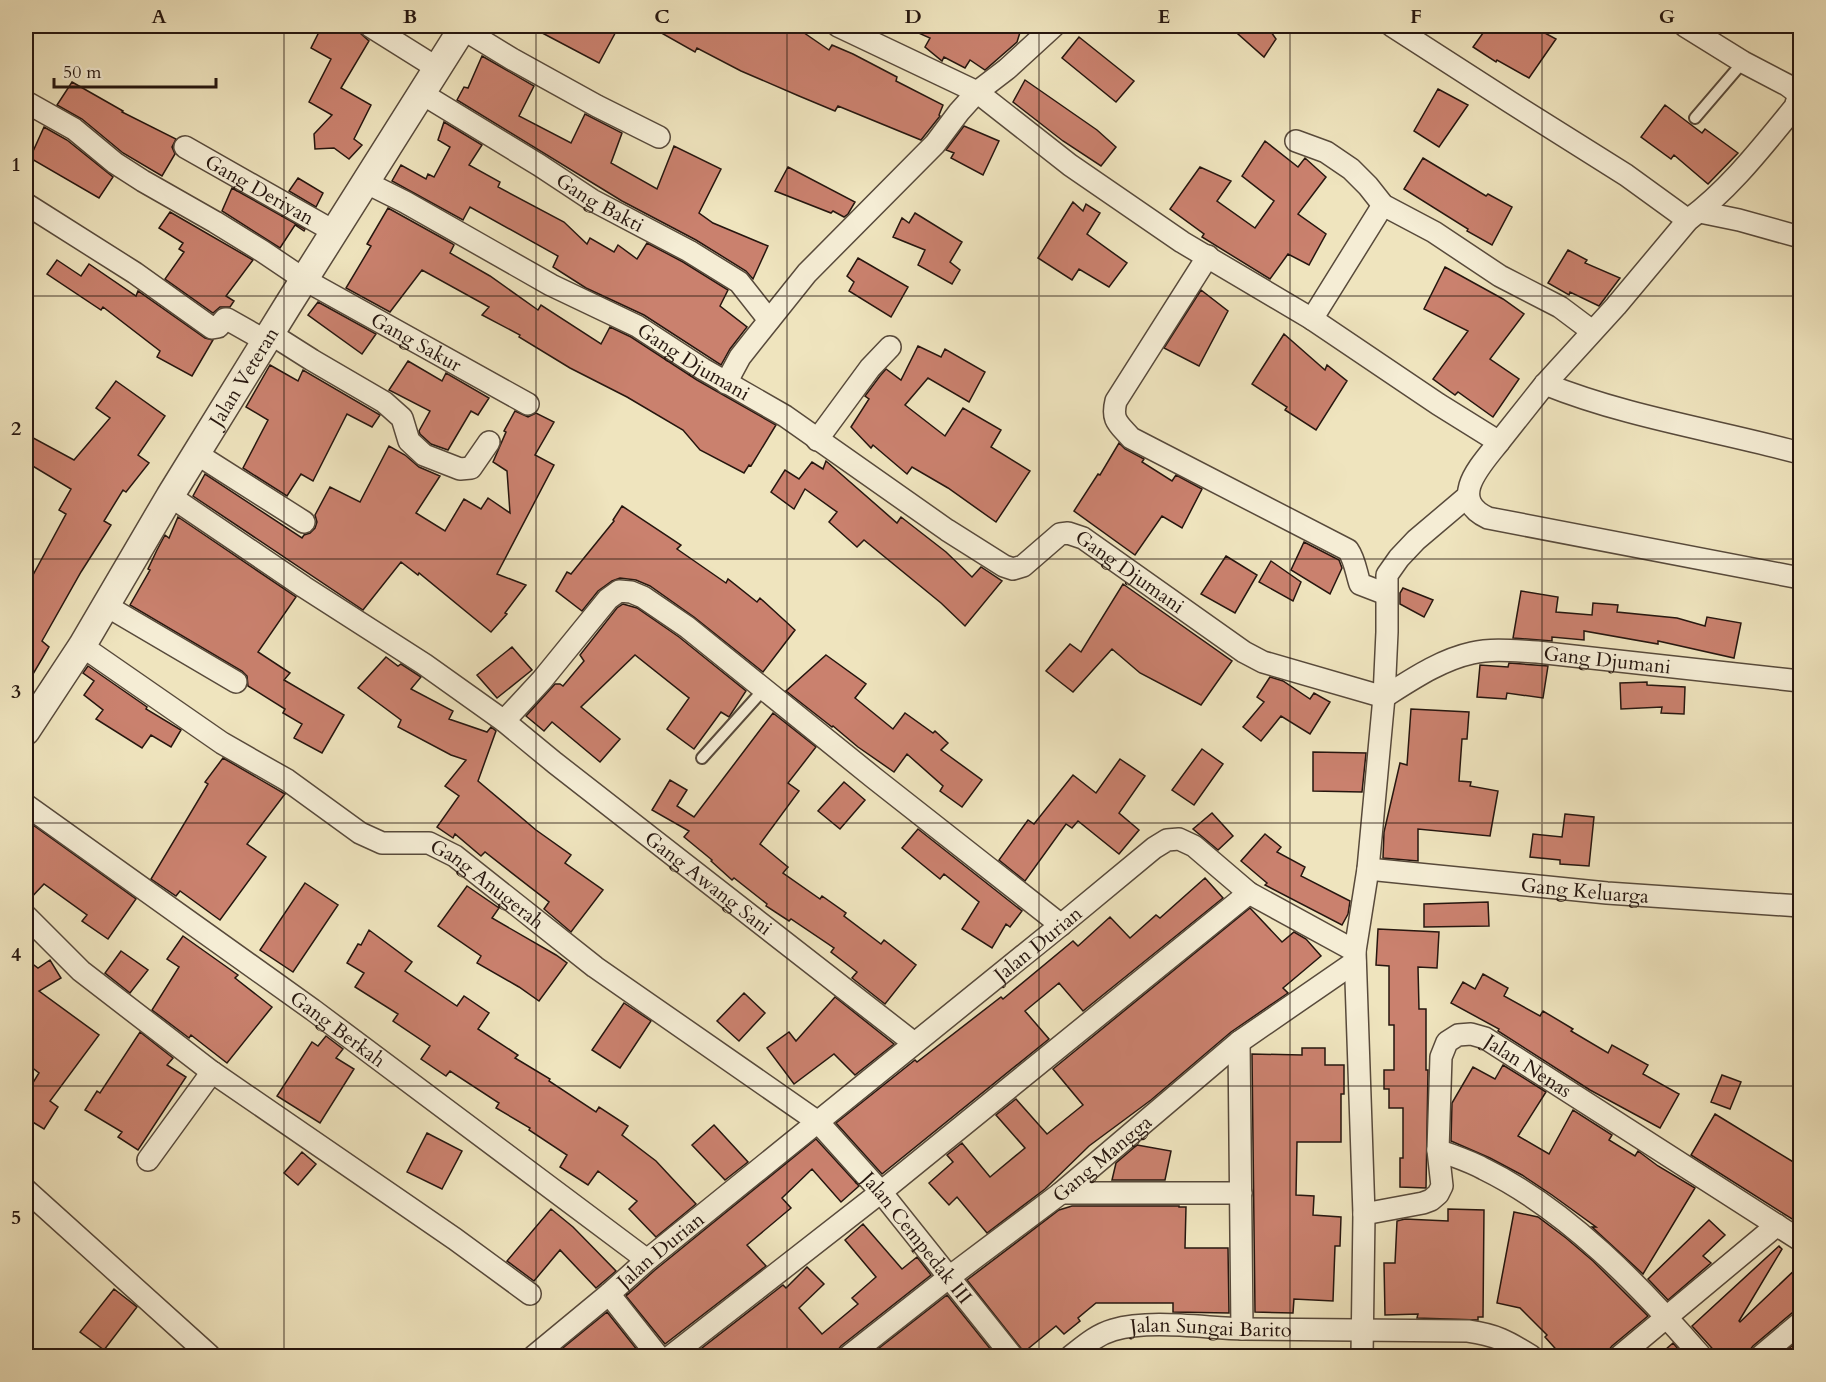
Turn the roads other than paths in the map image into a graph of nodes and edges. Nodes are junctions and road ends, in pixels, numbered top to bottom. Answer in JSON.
{"nodes":[{"id":1,"x":370,"y":26,"type":"edge"},
{"id":2,"x":838,"y":26,"type":"edge"},
{"id":3,"x":1054,"y":26,"type":"edge"},
{"id":4,"x":1392,"y":26,"type":"edge"},
{"id":5,"x":1685,"y":26,"type":"edge"},
{"id":6,"x":464,"y":27,"type":"edge"},
{"id":7,"x":1743,"y":62,"type":"junction"},
{"id":8,"x":437,"y":68,"type":"junction"},
{"id":9,"x":976,"y":92,"type":"junction"},
{"id":10,"x":422,"y":93,"type":"junction"},
{"id":11,"x":26,"y":102,"type":"edge"},
{"id":12,"x":1695,"y":118,"type":"dead end"},
{"id":13,"x":658,"y":137,"type":"dead end"},
{"id":14,"x":1296,"y":141,"type":"dead end"},
{"id":15,"x":185,"y":147,"type":"dead end"},
{"id":16,"x":366,"y":182,"type":"junction"},
{"id":17,"x":26,"y":204,"type":"edge"},
{"id":18,"x":1383,"y":205,"type":"junction"},
{"id":19,"x":1694,"y":216,"type":"junction"},
{"id":20,"x":335,"y":232,"type":"junction"},
{"id":21,"x":1800,"y":237,"type":"edge"},
{"id":22,"x":1208,"y":256,"type":"junction"},
{"id":23,"x":305,"y":280,"type":"junction"},
{"id":24,"x":1311,"y":319,"type":"junction"},
{"id":25,"x":769,"y":320,"type":"junction"},
{"id":26,"x":1592,"y":331,"type":"junction"},
{"id":27,"x":268,"y":337,"type":"junction"},
{"id":28,"x":890,"y":347,"type":"dead end"},
{"id":29,"x":726,"y":383,"type":"junction"},
{"id":30,"x":1545,"y":384,"type":"junction"},
{"id":31,"x":528,"y":404,"type":"dead end"},
{"id":32,"x":817,"y":440,"type":"junction"},
{"id":33,"x":489,"y":442,"type":"dead end"},
{"id":34,"x":1499,"y":442,"type":"junction"},
{"id":35,"x":1800,"y":453,"type":"edge"},
{"id":36,"x":197,"y":454,"type":"junction"},
{"id":37,"x":170,"y":496,"type":"junction"},
{"id":38,"x":1468,"y":496,"type":"junction"},
{"id":39,"x":304,"y":522,"type":"dead end"},
{"id":40,"x":1800,"y":578,"type":"edge"},
{"id":41,"x":1386,"y":594,"type":"junction"},
{"id":42,"x":105,"y":605,"type":"junction"},
{"id":43,"x":82,"y":646,"type":"junction"},
{"id":44,"x":1800,"y":681,"type":"edge"},
{"id":45,"x":236,"y":682,"type":"dead end"},
{"id":46,"x":764,"y":689,"type":"junction"},
{"id":47,"x":1384,"y":697,"type":"junction"},
{"id":48,"x":504,"y":721,"type":"junction"},
{"id":49,"x":28,"y":722,"type":"edge"},
{"id":50,"x":702,"y":758,"type":"dead end"},
{"id":51,"x":26,"y":805,"type":"edge"},
{"id":52,"x":1368,"y":869,"type":"junction"},
{"id":53,"x":1249,"y":893,"type":"junction"},
{"id":54,"x":1800,"y":906,"type":"edge"},
{"id":55,"x":26,"y":916,"type":"edge"},
{"id":56,"x":1061,"y":925,"type":"junction"},
{"id":57,"x":1355,"y":956,"type":"junction"},
{"id":58,"x":1239,"y":1042,"type":"junction"},
{"id":59,"x":914,"y":1043,"type":"junction"},
{"id":60,"x":212,"y":1072,"type":"junction"},
{"id":61,"x":818,"y":1122,"type":"junction"},
{"id":62,"x":1438,"y":1150,"type":"junction"},
{"id":63,"x":148,"y":1160,"type":"dead end"},
{"id":64,"x":26,"y":1190,"type":"edge"},
{"id":65,"x":882,"y":1192,"type":"junction"},
{"id":66,"x":1061,"y":1193,"type":"junction"},
{"id":67,"x":1241,"y":1193,"type":"junction"},
{"id":68,"x":1364,"y":1214,"type":"junction"},
{"id":69,"x":1777,"y":1225,"type":"junction"},
{"id":70,"x":1800,"y":1240,"type":"edge"},
{"id":71,"x":647,"y":1260,"type":"junction"},
{"id":72,"x":948,"y":1278,"type":"junction"},
{"id":73,"x":530,"y":1294,"type":"dead end"},
{"id":74,"x":609,"y":1294,"type":"junction"},
{"id":75,"x":1667,"y":1318,"type":"junction"},
{"id":76,"x":1800,"y":1323,"type":"edge"},
{"id":77,"x":1242,"y":1329,"type":"junction"},
{"id":78,"x":1362,"y":1329,"type":"junction"},
{"id":79,"x":209,"y":1355,"type":"dead end"},
{"id":80,"x":534,"y":1356,"type":"edge"},
{"id":81,"x":658,"y":1356,"type":"edge"},
{"id":82,"x":671,"y":1356,"type":"edge"},
{"id":83,"x":849,"y":1356,"type":"edge"},
{"id":84,"x":1012,"y":1356,"type":"edge"},
{"id":85,"x":1071,"y":1356,"type":"edge"},
{"id":86,"x":1362,"y":1356,"type":"edge"},
{"id":87,"x":1531,"y":1356,"type":"edge"},
{"id":88,"x":1620,"y":1356,"type":"edge"},
{"id":89,"x":1701,"y":1356,"type":"edge"},
{"id":90,"x":1761,"y":1356,"type":"edge"}],
"edges":[{"from":1,"to":8,"type":"street"},
{"from":2,"to":9,"type":"street"},
{"from":3,"to":9,"type":"street"},
{"from":4,"to":19,"type":"street"},
{"from":5,"to":7,"type":"street"},
{"from":6,"to":8,"type":"street","name":"Jalan Veteran"},
{"from":6,"to":13,"type":"street"},
{"from":7,"to":12,"type":"lane"},
{"from":7,"to":19,"type":"street"},
{"from":8,"to":10,"type":"street","name":"Jalan Veteran"},
{"from":9,"to":22,"type":"street"},
{"from":9,"to":25,"type":"street"},
{"from":10,"to":16,"type":"street","name":"Jalan Veteran"},
{"from":10,"to":25,"type":"street","name":"Gang Bakti"},
{"from":11,"to":23,"type":"street","name":"Gang Sakur"},
{"from":14,"to":18,"type":"street"},
{"from":15,"to":20,"type":"street","name":"Gang Deriyan"},
{"from":16,"to":20,"type":"street","name":"Jalan Veteran"},
{"from":16,"to":29,"type":"street","name":"Gang Djumani"},
{"from":17,"to":27,"type":"street"},
{"from":18,"to":24,"type":"street"},
{"from":18,"to":26,"type":"street"},
{"from":19,"to":21,"type":"street"},
{"from":19,"to":26,"type":"street"},
{"from":20,"to":23,"type":"street","name":"Jalan Veteran"},
{"from":22,"to":24,"type":"street"},
{"from":22,"to":41,"type":"street"},
{"from":23,"to":27,"type":"street","name":"Jalan Veteran"},
{"from":23,"to":31,"type":"street","name":"Gang Sakur"},
{"from":24,"to":34,"type":"street"},
{"from":25,"to":29,"type":"street"},
{"from":26,"to":30,"type":"street"},
{"from":27,"to":33,"type":"street"},
{"from":27,"to":36,"type":"street","name":"Jalan Veteran"},
{"from":28,"to":32,"type":"street"},
{"from":29,"to":32,"type":"street","name":"Gang Djumani"},
{"from":30,"to":34,"type":"street"},
{"from":30,"to":35,"type":"street"},
{"from":32,"to":47,"type":"street","name":"Gang Djumani"},
{"from":34,"to":38,"type":"street"},
{"from":36,"to":37,"type":"street","name":"Jalan Veteran"},
{"from":36,"to":39,"type":"street"},
{"from":37,"to":42,"type":"street","name":"Jalan Veteran"},
{"from":37,"to":48,"type":"street","name":"Gang Awang Sani"},
{"from":38,"to":40,"type":"street"},
{"from":38,"to":41,"type":"street"},
{"from":41,"to":47,"type":"street"},
{"from":42,"to":43,"type":"street","name":"Jalan Veteran"},
{"from":42,"to":45,"type":"street"},
{"from":43,"to":49,"type":"street","name":"Jalan Veteran"},
{"from":43,"to":61,"type":"street","name":"Gang Anugerah"},
{"from":44,"to":47,"type":"street","name":"Gang Djumani"},
{"from":46,"to":48,"type":"street"},
{"from":46,"to":50,"type":"lane"},
{"from":46,"to":56,"type":"street"},
{"from":47,"to":52,"type":"street"},
{"from":48,"to":59,"type":"street","name":"Gang Awang Sani"},
{"from":51,"to":71,"type":"street","name":"Gang Berkah"},
{"from":52,"to":54,"type":"street","name":"Gang Keluarga"},
{"from":52,"to":57,"type":"street"},
{"from":53,"to":56,"type":"street","name":"Jalan Durian"},
{"from":53,"to":57,"type":"street","name":"Jalan Durian"},
{"from":53,"to":65,"type":"street"},
{"from":55,"to":60,"type":"street"},
{"from":56,"to":59,"type":"street","name":"Jalan Durian"},
{"from":57,"to":58,"type":"street","name":"Gang Mangga"},
{"from":57,"to":68,"type":"street"},
{"from":58,"to":66,"type":"street","name":"Gang Mangga"},
{"from":58,"to":67,"type":"street"},
{"from":59,"to":61,"type":"street","name":"Jalan Durian"},
{"from":60,"to":63,"type":"street"},
{"from":60,"to":73,"type":"street"},
{"from":61,"to":65,"type":"street","name":"Jalan Cempedak III"},
{"from":61,"to":71,"type":"street","name":"Jalan Durian"},
{"from":62,"to":68,"type":"street","name":"Jalan Nenas"},
{"from":62,"to":69,"type":"street","name":"Jalan Nenas"},
{"from":62,"to":75,"type":"street"},
{"from":64,"to":79,"type":"street"},
{"from":65,"to":72,"type":"street","name":"Jalan Cempedak III"},
{"from":65,"to":82,"type":"street"},
{"from":66,"to":67,"type":"street"},
{"from":66,"to":72,"type":"street","name":"Gang Mangga"},
{"from":67,"to":77,"type":"street"},
{"from":68,"to":78,"type":"street"},
{"from":69,"to":70,"type":"street","name":"Jalan Nenas"},
{"from":69,"to":75,"type":"street"},
{"from":71,"to":74,"type":"street","name":"Jalan Durian"},
{"from":72,"to":83,"type":"street","name":"Gang Mangga"},
{"from":72,"to":84,"type":"street","name":"Jalan Cempedak III"},
{"from":74,"to":80,"type":"street","name":"Jalan Durian"},
{"from":74,"to":81,"type":"street"},
{"from":75,"to":88,"type":"street"},
{"from":75,"to":89,"type":"street"},
{"from":76,"to":90,"type":"street"},
{"from":77,"to":78,"type":"street","name":"Jalan Sungai Barito"},
{"from":77,"to":85,"type":"street","name":"Jalan Sungai Barito"},
{"from":78,"to":86,"type":"street"},
{"from":78,"to":87,"type":"street","name":"Jalan Sungai Barito"}]}
